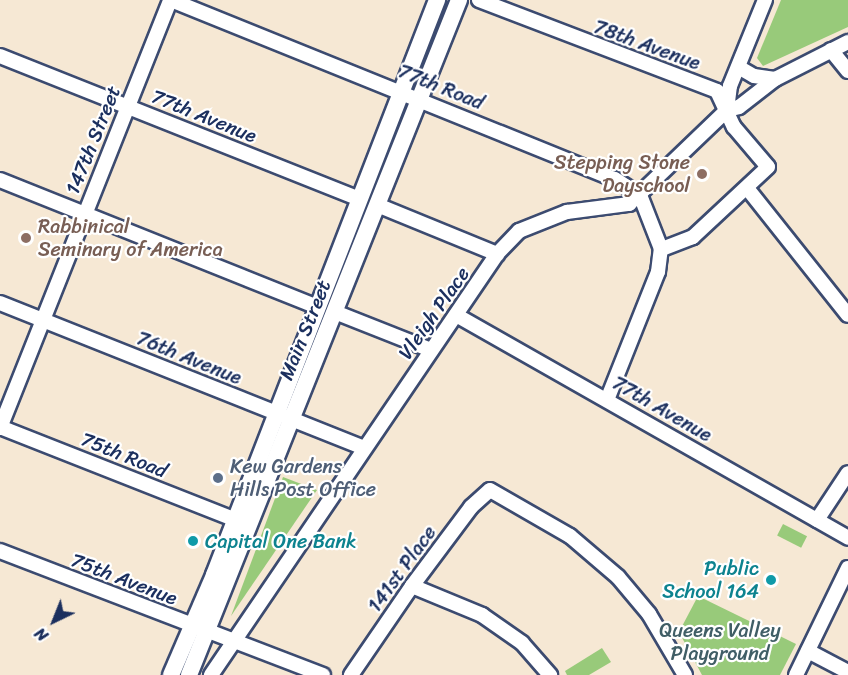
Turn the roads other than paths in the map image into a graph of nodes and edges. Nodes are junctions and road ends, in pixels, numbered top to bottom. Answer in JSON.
{"nodes":[{"id":1,"x":170,"y":0,"type":"edge"},
{"id":2,"x":437,"y":0,"type":"edge"},
{"id":3,"x":459,"y":0,"type":"edge"},
{"id":4,"x":478,"y":0,"type":"edge"},
{"id":5,"x":765,"y":0,"type":"edge"},
{"id":6,"x":848,"y":42,"type":"edge"},
{"id":7,"x":831,"y":50,"type":"junction"},
{"id":8,"x":0,"y":56,"type":"edge"},
{"id":9,"x":740,"y":68,"type":"junction"},
{"id":10,"x":848,"y":71,"type":"edge"},
{"id":11,"x":775,"y":79,"type":"junction"},
{"id":12,"x":411,"y":95,"type":"junction"},
{"id":13,"x":128,"y":106,"type":"junction"},
{"id":14,"x":727,"y":110,"type":"junction"},
{"id":15,"x":0,"y":180,"type":"edge"},
{"id":16,"x":747,"y":188,"type":"junction"},
{"id":17,"x":640,"y":195,"type":"junction"},
{"id":18,"x":360,"y":199,"type":"junction"},
{"id":19,"x":377,"y":205,"type":"junction"},
{"id":20,"x":85,"y":214,"type":"junction"},
{"id":21,"x":661,"y":249,"type":"junction"},
{"id":22,"x":497,"y":255,"type":"junction"},
{"id":23,"x":0,"y":303,"type":"edge"},
{"id":24,"x":327,"y":309,"type":"junction"},
{"id":25,"x":456,"y":315,"type":"junction"},
{"id":26,"x":848,"y":315,"type":"edge"},
{"id":27,"x":43,"y":320,"type":"junction"},
{"id":28,"x":431,"y":351,"type":"junction"},
{"id":29,"x":607,"y":400,"type":"junction"},
{"id":30,"x":274,"y":413,"type":"junction"},
{"id":31,"x":292,"y":420,"type":"junction"},
{"id":32,"x":0,"y":428,"type":"edge"},
{"id":33,"x":364,"y":448,"type":"junction"},
{"id":34,"x":848,"y":473,"type":"edge"},
{"id":35,"x":234,"y":519,"type":"junction"},
{"id":36,"x":817,"y":520,"type":"junction"},
{"id":37,"x":848,"y":538,"type":"edge"},
{"id":38,"x":0,"y":551,"type":"edge"},
{"id":39,"x":848,"y":568,"type":"edge"},
{"id":40,"x":412,"y":586,"type":"junction"},
{"id":41,"x":201,"y":629,"type":"junction"},
{"id":42,"x":235,"y":640,"type":"junction"},
{"id":43,"x":808,"y":651,"type":"junction"},
{"id":44,"x":848,"y":672,"type":"edge"},
{"id":45,"x":171,"y":675,"type":"edge"},
{"id":46,"x":189,"y":675,"type":"edge"},
{"id":47,"x":212,"y":675,"type":"edge"},
{"id":48,"x":323,"y":675,"type":"edge"},
{"id":49,"x":351,"y":675,"type":"edge"},
{"id":50,"x":550,"y":675,"type":"edge"},
{"id":51,"x":684,"y":675,"type":"edge"},
{"id":52,"x":796,"y":675,"type":"edge"}],
"edges":[{"from":1,"to":12,"type":"street","name":"77th Road"},
{"from":1,"to":13,"type":"street","name":"147th Street"},
{"from":2,"to":12,"type":"main road","name":"Main Street"},
{"from":3,"to":12,"type":"main road","name":"Main Street"},
{"from":4,"to":14,"type":"street","name":"78th Avenue"},
{"from":5,"to":9,"type":"street"},
{"from":6,"to":7,"type":"street","name":"Vleigh Place"},
{"from":7,"to":10,"type":"street"},
{"from":7,"to":11,"type":"street","name":"Vleigh Place"},
{"from":8,"to":13,"type":"street","name":"77th Avenue"},
{"from":9,"to":11,"type":"street"},
{"from":9,"to":14,"type":"street"},
{"from":11,"to":14,"type":"street","name":"Vleigh Place"},
{"from":12,"to":17,"type":"street","name":"77th Road"},
{"from":12,"to":18,"type":"main road","name":"Main Street"},
{"from":12,"to":19,"type":"main road","name":"Main Street"},
{"from":13,"to":18,"type":"street","name":"77th Avenue"},
{"from":13,"to":20,"type":"street","name":"147th Street"},
{"from":14,"to":16,"type":"street","name":"78th Avenue"},
{"from":14,"to":17,"type":"street","name":"Vleigh Place"},
{"from":15,"to":20,"type":"street"},
{"from":16,"to":21,"type":"street"},
{"from":16,"to":26,"type":"street"},
{"from":17,"to":21,"type":"street"},
{"from":17,"to":22,"type":"street","name":"Vleigh Place"},
{"from":18,"to":24,"type":"main road","name":"Main Street"},
{"from":19,"to":22,"type":"street"},
{"from":19,"to":24,"type":"main road","name":"Main Street"},
{"from":20,"to":24,"type":"street"},
{"from":20,"to":27,"type":"street","name":"147th Street"},
{"from":21,"to":29,"type":"street"},
{"from":22,"to":25,"type":"street","name":"Vleigh Place"},
{"from":23,"to":27,"type":"street","name":"76th Avenue"},
{"from":24,"to":28,"type":"street"},
{"from":24,"to":30,"type":"main road","name":"Main Street"},
{"from":24,"to":31,"type":"main road","name":"Main Street"},
{"from":25,"to":28,"type":"street","name":"Vleigh Place"},
{"from":25,"to":29,"type":"street","name":"77th Avenue"},
{"from":27,"to":30,"type":"street","name":"76th Avenue"},
{"from":27,"to":32,"type":"street","name":"147th Street"},
{"from":28,"to":33,"type":"street","name":"Vleigh Place"},
{"from":29,"to":36,"type":"street","name":"77th Avenue"},
{"from":30,"to":31,"type":"street","name":"76th Avenue"},
{"from":30,"to":35,"type":"main road","name":"Main Street"},
{"from":31,"to":33,"type":"street","name":"76th Avenue"},
{"from":31,"to":41,"type":"main road","name":"Main Street"},
{"from":32,"to":35,"type":"street","name":"75th Road"},
{"from":33,"to":42,"type":"street","name":"Vleigh Place"},
{"from":34,"to":36,"type":"street"},
{"from":35,"to":41,"type":"main road","name":"Main Street"},
{"from":36,"to":37,"type":"street","name":"77th Avenue"},
{"from":38,"to":41,"type":"street","name":"75th Avenue"},
{"from":39,"to":43,"type":"street"},
{"from":40,"to":49,"type":"street","name":"141st Place"},
{"from":40,"to":50,"type":"street"},
{"from":40,"to":51,"type":"street","name":"141st Place"},
{"from":41,"to":42,"type":"street","name":"75th Avenue"},
{"from":41,"to":45,"type":"main road","name":"Main Street"},
{"from":41,"to":46,"type":"main road","name":"Main Street"},
{"from":42,"to":47,"type":"street","name":"Vleigh Place"},
{"from":42,"to":48,"type":"street","name":"75th Avenue"},
{"from":43,"to":44,"type":"street"},
{"from":43,"to":52,"type":"street"}]}
